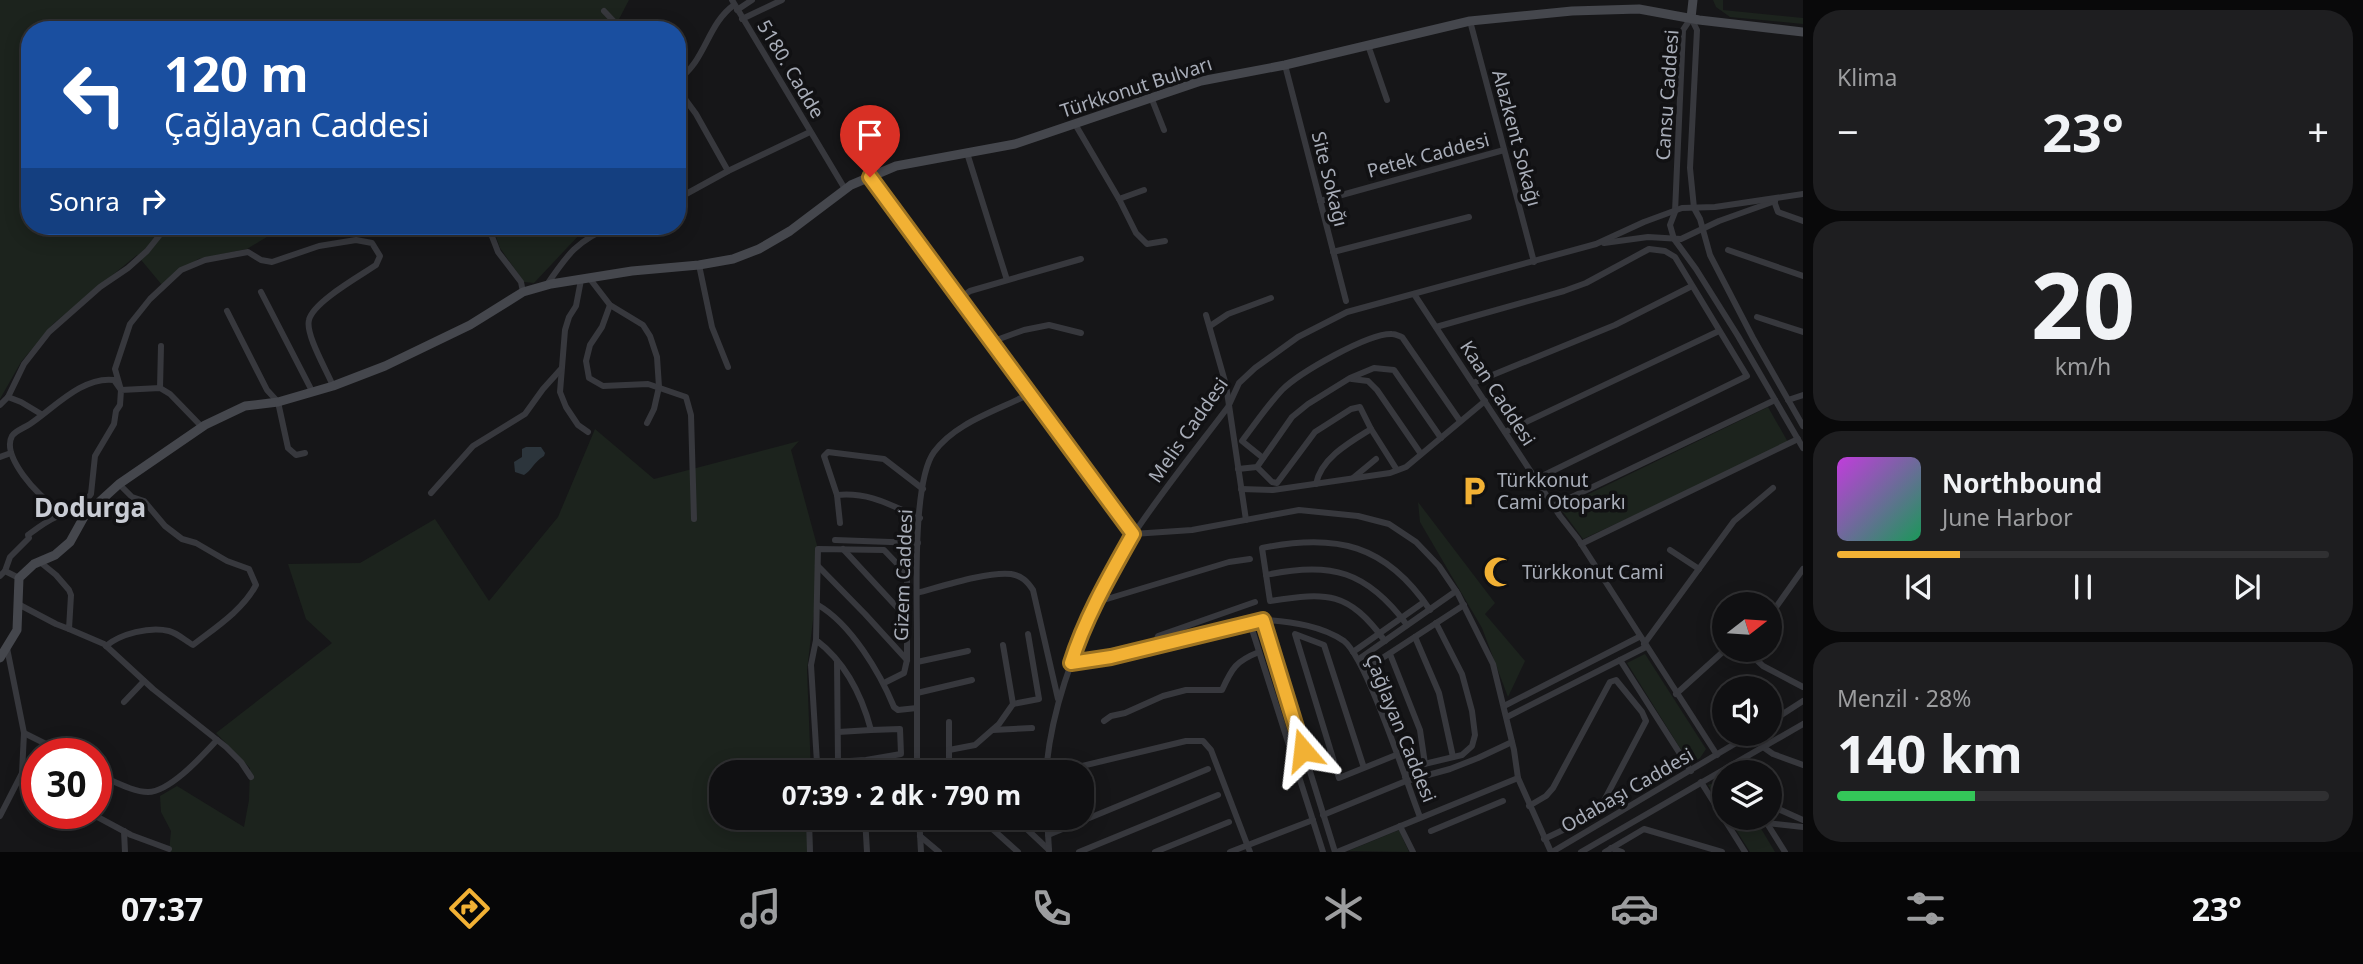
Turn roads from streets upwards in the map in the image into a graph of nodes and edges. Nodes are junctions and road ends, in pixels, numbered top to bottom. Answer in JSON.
{"nodes":[{"id":1,"x":752,"y":0,"type":"edge"},
{"id":2,"x":782,"y":0,"type":"edge"},
{"id":3,"x":1693,"y":0,"type":"edge"},
{"id":4,"x":734,"y":5,"type":"edge"},
{"id":5,"x":604,"y":11,"type":"dead end"},
{"id":6,"x":1691,"y":18,"type":"junction"},
{"id":7,"x":742,"y":19,"type":"junction"},
{"id":8,"x":613,"y":21,"type":"edge"},
{"id":9,"x":1470,"y":22,"type":"junction"},
{"id":10,"x":1803,"y":32,"type":"edge"},
{"id":11,"x":1368,"y":45,"type":"junction"},
{"id":12,"x":1285,"y":65,"type":"junction"},
{"id":13,"x":686,"y":73,"type":"edge"},
{"id":14,"x":1151,"y":97,"type":"junction"},
{"id":15,"x":686,"y":100,"type":"edge"},
{"id":16,"x":1387,"y":100,"type":"dead end"},
{"id":17,"x":1074,"y":124,"type":"junction"},
{"id":18,"x":1164,"y":130,"type":"dead end"},
{"id":19,"x":810,"y":131,"type":"junction"},
{"id":20,"x":1504,"y":150,"type":"junction"},
{"id":21,"x":967,"y":153,"type":"junction"},
{"id":22,"x":728,"y":171,"type":"junction"},
{"id":23,"x":870,"y":177,"type":"junction"},
{"id":24,"x":845,"y":189,"type":"junction"},
{"id":25,"x":1144,"y":190,"type":"dead end"},
{"id":26,"x":686,"y":194,"type":"edge"},
{"id":27,"x":1803,"y":194,"type":"edge"},
{"id":28,"x":1786,"y":197,"type":"junction"},
{"id":29,"x":1119,"y":199,"type":"junction"},
{"id":30,"x":1320,"y":201,"type":"junction"},
{"id":31,"x":1774,"y":201,"type":"junction"},
{"id":32,"x":1694,"y":208,"type":"junction"},
{"id":33,"x":1675,"y":212,"type":"junction"},
{"id":34,"x":1469,"y":217,"type":"dead end"},
{"id":35,"x":1803,"y":221,"type":"edge"},
{"id":36,"x":1701,"y":230,"type":"junction"},
{"id":37,"x":160,"y":235,"type":"edge"},
{"id":38,"x":491,"y":235,"type":"edge"},
{"id":39,"x":590,"y":235,"type":"edge"},
{"id":40,"x":1674,"y":239,"type":"junction"},
{"id":41,"x":1165,"y":240,"type":"dead end"},
{"id":42,"x":1596,"y":244,"type":"junction"},
{"id":43,"x":1728,"y":250,"type":"dead end"},
{"id":44,"x":1333,"y":252,"type":"junction"},
{"id":45,"x":1081,"y":260,"type":"dead end"},
{"id":46,"x":1534,"y":262,"type":"junction"},
{"id":47,"x":699,"y":265,"type":"junction"},
{"id":48,"x":1803,"y":276,"type":"edge"},
{"id":49,"x":585,"y":279,"type":"junction"},
{"id":50,"x":1007,"y":280,"type":"junction"},
{"id":51,"x":546,"y":285,"type":"junction"},
{"id":52,"x":1692,"y":286,"type":"junction"},
{"id":53,"x":261,"y":292,"type":"dead end"},
{"id":54,"x":523,"y":292,"type":"junction"},
{"id":55,"x":1414,"y":294,"type":"junction"},
{"id":56,"x":960,"y":298,"type":"junction"},
{"id":57,"x":1271,"y":298,"type":"dead end"},
{"id":58,"x":1346,"y":301,"type":"dead end"},
{"id":59,"x":610,"y":305,"type":"junction"},
{"id":60,"x":227,"y":311,"type":"dead end"},
{"id":61,"x":1206,"y":315,"type":"dead end"},
{"id":62,"x":1757,"y":317,"type":"dead end"},
{"id":63,"x":1210,"y":326,"type":"junction"},
{"id":64,"x":1436,"y":327,"type":"junction"},
{"id":65,"x":1719,"y":331,"type":"junction"},
{"id":66,"x":1803,"y":332,"type":"edge"},
{"id":67,"x":1081,"y":333,"type":"dead end"},
{"id":68,"x":991,"y":342,"type":"junction"},
{"id":69,"x":161,"y":346,"type":"dead end"},
{"id":70,"x":728,"y":367,"type":"dead end"},
{"id":71,"x":561,"y":369,"type":"junction"},
{"id":72,"x":1350,"y":378,"type":"junction"},
{"id":73,"x":1473,"y":383,"type":"junction"},
{"id":74,"x":333,"y":386,"type":"junction"},
{"id":75,"x":659,"y":387,"type":"junction"},
{"id":76,"x":160,"y":388,"type":"junction"},
{"id":77,"x":121,"y":390,"type":"junction"},
{"id":78,"x":312,"y":391,"type":"junction"},
{"id":79,"x":1029,"y":394,"type":"junction"},
{"id":80,"x":1803,"y":396,"type":"edge"},
{"id":81,"x":8,"y":397,"type":"junction"},
{"id":82,"x":1775,"y":400,"type":"junction"},
{"id":83,"x":1788,"y":400,"type":"junction"},
{"id":84,"x":1485,"y":401,"type":"junction"},
{"id":85,"x":278,"y":402,"type":"junction"},
{"id":86,"x":0,"y":405,"type":"edge"},
{"id":87,"x":1228,"y":407,"type":"junction"},
{"id":88,"x":41,"y":414,"type":"junction"},
{"id":89,"x":1460,"y":421,"type":"junction"},
{"id":90,"x":647,"y":423,"type":"dead end"},
{"id":91,"x":1803,"y":426,"type":"edge"},
{"id":92,"x":202,"y":427,"type":"junction"},
{"id":93,"x":1371,"y":429,"type":"junction"},
{"id":94,"x":588,"y":432,"type":"dead end"},
{"id":95,"x":1505,"y":432,"type":"junction"},
{"id":96,"x":1441,"y":438,"type":"junction"},
{"id":97,"x":1798,"y":439,"type":"junction"},
{"id":98,"x":1803,"y":448,"type":"edge"},
{"id":99,"x":11,"y":453,"type":"junction"},
{"id":100,"x":305,"y":453,"type":"dead end"},
{"id":101,"x":1421,"y":454,"type":"junction"},
{"id":102,"x":0,"y":457,"type":"edge"},
{"id":103,"x":1263,"y":458,"type":"junction"},
{"id":104,"x":1376,"y":459,"type":"dead end"},
{"id":105,"x":1257,"y":467,"type":"junction"},
{"id":106,"x":1238,"y":469,"type":"junction"},
{"id":107,"x":1397,"y":470,"type":"junction"},
{"id":108,"x":1353,"y":478,"type":"junction"},
{"id":109,"x":1536,"y":479,"type":"junction"},
{"id":110,"x":119,"y":484,"type":"junction"},
{"id":111,"x":1315,"y":484,"type":"junction"},
{"id":112,"x":1773,"y":488,"type":"dead end"},
{"id":113,"x":922,"y":489,"type":"junction"},
{"id":114,"x":1241,"y":489,"type":"junction"},
{"id":115,"x":430,"y":493,"type":"dead end"},
{"id":116,"x":837,"y":495,"type":"junction"},
{"id":117,"x":1553,"y":506,"type":"junction"},
{"id":118,"x":70,"y":511,"type":"junction"},
{"id":119,"x":85,"y":515,"type":"junction"},
{"id":120,"x":920,"y":518,"type":"junction"},
{"id":121,"x":694,"y":519,"type":"dead end"},
{"id":122,"x":1246,"y":520,"type":"junction"},
{"id":123,"x":840,"y":523,"type":"dead end"},
{"id":124,"x":1133,"y":534,"type":"junction"},
{"id":125,"x":835,"y":540,"type":"dead end"},
{"id":126,"x":918,"y":543,"type":"junction"},
{"id":127,"x":1581,"y":544,"type":"junction"},
{"id":128,"x":843,"y":550,"type":"junction"},
{"id":129,"x":1670,"y":550,"type":"dead end"},
{"id":130,"x":1250,"y":559,"type":"dead end"},
{"id":131,"x":40,"y":562,"type":"junction"},
{"id":132,"x":818,"y":566,"type":"junction"},
{"id":133,"x":1699,"y":569,"type":"junction"},
{"id":134,"x":1803,"y":569,"type":"edge"},
{"id":135,"x":3,"y":573,"type":"edge"},
{"id":136,"x":1266,"y":575,"type":"junction"},
{"id":137,"x":19,"y":578,"type":"junction"},
{"id":138,"x":1456,"y":591,"type":"junction"},
{"id":139,"x":917,"y":593,"type":"junction"},
{"id":140,"x":1782,"y":599,"type":"edge"},
{"id":141,"x":1097,"y":602,"type":"junction"},
{"id":142,"x":1255,"y":602,"type":"dead end"},
{"id":143,"x":1424,"y":602,"type":"junction"},
{"id":144,"x":19,"y":604,"type":"junction"},
{"id":145,"x":818,"y":605,"type":"junction"},
{"id":146,"x":1464,"y":605,"type":"junction"},
{"id":147,"x":1430,"y":610,"type":"junction"},
{"id":148,"x":907,"y":618,"type":"junction"},
{"id":149,"x":1402,"y":619,"type":"junction"},
{"id":150,"x":1263,"y":620,"type":"junction"},
{"id":151,"x":1250,"y":623,"type":"junction"},
{"id":152,"x":1436,"y":623,"type":"junction"},
{"id":153,"x":1407,"y":625,"type":"junction"},
{"id":154,"x":69,"y":629,"type":"junction"},
{"id":155,"x":1379,"y":632,"type":"junction"},
{"id":156,"x":1028,"y":634,"type":"dead end"},
{"id":157,"x":1415,"y":637,"type":"junction"},
{"id":158,"x":816,"y":640,"type":"junction"},
{"id":159,"x":1385,"y":640,"type":"junction"},
{"id":160,"x":1643,"y":643,"type":"junction"},
{"id":161,"x":1003,"y":645,"type":"dead end"},
{"id":162,"x":106,"y":646,"type":"junction"},
{"id":163,"x":1154,"y":646,"type":"junction"},
{"id":164,"x":7,"y":648,"type":"junction"},
{"id":165,"x":968,"y":651,"type":"dead end"},
{"id":166,"x":1259,"y":652,"type":"junction"},
{"id":167,"x":1353,"y":652,"type":"junction"},
{"id":168,"x":1390,"y":654,"type":"junction"},
{"id":169,"x":0,"y":658,"type":"edge"},
{"id":170,"x":1359,"y":659,"type":"junction"},
{"id":171,"x":907,"y":660,"type":"junction"},
{"id":172,"x":1620,"y":660,"type":"junction"},
{"id":173,"x":837,"y":661,"type":"junction"},
{"id":174,"x":917,"y":662,"type":"junction"},
{"id":175,"x":1712,"y":662,"type":"edge"},
{"id":176,"x":1759,"y":662,"type":"edge"},
{"id":177,"x":1071,"y":663,"type":"junction"},
{"id":178,"x":1364,"y":670,"type":"junction"},
{"id":179,"x":972,"y":680,"type":"dead end"},
{"id":180,"x":144,"y":681,"type":"junction"},
{"id":181,"x":884,"y":683,"type":"junction"},
{"id":182,"x":1803,"y":687,"type":"edge"},
{"id":183,"x":1222,"y":690,"type":"junction"},
{"id":184,"x":1231,"y":691,"type":"dead end"},
{"id":185,"x":917,"y":693,"type":"junction"},
{"id":186,"x":1676,"y":694,"type":"junction"},
{"id":187,"x":1058,"y":701,"type":"junction"},
{"id":188,"x":1803,"y":701,"type":"edge"},
{"id":189,"x":124,"y":702,"type":"dead end"},
{"id":190,"x":1013,"y":704,"type":"junction"},
{"id":191,"x":1504,"y":706,"type":"junction"},
{"id":192,"x":917,"y":708,"type":"junction"},
{"id":193,"x":1782,"y":715,"type":"edge"},
{"id":194,"x":1507,"y":717,"type":"junction"},
{"id":195,"x":1104,"y":721,"type":"dead end"},
{"id":196,"x":949,"y":722,"type":"dead end"},
{"id":197,"x":1803,"y":724,"type":"edge"},
{"id":198,"x":1032,"y":728,"type":"dead end"},
{"id":199,"x":871,"y":730,"type":"junction"},
{"id":200,"x":993,"y":730,"type":"junction"},
{"id":201,"x":838,"y":732,"type":"junction"},
{"id":202,"x":24,"y":733,"type":"junction"},
{"id":203,"x":24,"y":738,"type":"edge"},
{"id":204,"x":34,"y":738,"type":"edge"},
{"id":205,"x":217,"y":740,"type":"junction"},
{"id":206,"x":1512,"y":742,"type":"junction"},
{"id":207,"x":1732,"y":746,"type":"edge"},
{"id":208,"x":1763,"y":747,"type":"junction"},
{"id":209,"x":949,"y":750,"type":"junction"},
{"id":210,"x":1396,"y":755,"type":"junction"},
{"id":211,"x":1717,"y":755,"type":"junction"},
{"id":212,"x":1453,"y":757,"type":"junction"},
{"id":213,"x":817,"y":760,"type":"edge"},
{"id":214,"x":838,"y":760,"type":"edge"},
{"id":215,"x":847,"y":760,"type":"edge"},
{"id":216,"x":917,"y":760,"type":"edge"},
{"id":217,"x":949,"y":760,"type":"edge"},
{"id":218,"x":1048,"y":760,"type":"edge"},
{"id":219,"x":1745,"y":760,"type":"edge"},
{"id":220,"x":1094,"y":763,"type":"edge"},
{"id":221,"x":1425,"y":764,"type":"junction"},
{"id":222,"x":1803,"y":765,"type":"edge"},
{"id":223,"x":1364,"y":768,"type":"junction"},
{"id":224,"x":1208,"y":769,"type":"dead end"},
{"id":225,"x":1691,"y":771,"type":"junction"},
{"id":226,"x":21,"y":775,"type":"edge"},
{"id":227,"x":251,"y":777,"type":"dead end"},
{"id":228,"x":1712,"y":777,"type":"edge"},
{"id":229,"x":1518,"y":778,"type":"junction"},
{"id":230,"x":1405,"y":779,"type":"junction"},
{"id":231,"x":112,"y":780,"type":"edge"},
{"id":232,"x":1701,"y":782,"type":"junction"},
{"id":233,"x":1218,"y":795,"type":"dead end"},
{"id":234,"x":1466,"y":799,"type":"junction"},
{"id":235,"x":1503,"y":801,"type":"dead end"},
{"id":236,"x":1529,"y":806,"type":"junction"},
{"id":237,"x":1782,"y":811,"type":"edge"},
{"id":238,"x":1323,"y":815,"type":"junction"},
{"id":239,"x":1471,"y":815,"type":"junction"},
{"id":240,"x":0,"y":817,"type":"edge"},
{"id":241,"x":1420,"y":817,"type":"junction"},
{"id":242,"x":1313,"y":820,"type":"junction"},
{"id":243,"x":1803,"y":820,"type":"edge"},
{"id":244,"x":1229,"y":822,"type":"dead end"},
{"id":245,"x":1782,"y":823,"type":"edge"},
{"id":246,"x":112,"y":825,"type":"edge"},
{"id":247,"x":1400,"y":826,"type":"junction"},
{"id":248,"x":1803,"y":827,"type":"edge"},
{"id":249,"x":809,"y":830,"type":"edge"},
{"id":250,"x":866,"y":830,"type":"edge"},
{"id":251,"x":920,"y":830,"type":"edge"},
{"id":252,"x":993,"y":830,"type":"edge"},
{"id":253,"x":1027,"y":830,"type":"edge"},
{"id":254,"x":1047,"y":830,"type":"edge"},
{"id":255,"x":1771,"y":830,"type":"edge"},
{"id":256,"x":124,"y":831,"type":"junction"},
{"id":257,"x":1431,"y":831,"type":"dead end"},
{"id":258,"x":1048,"y":835,"type":"junction"},
{"id":259,"x":920,"y":836,"type":"junction"},
{"id":260,"x":1544,"y":839,"type":"junction"},
{"id":261,"x":1249,"y":848,"type":"edge"},
{"id":262,"x":169,"y":849,"type":"dead end"},
{"id":263,"x":1608,"y":850,"type":"edge"},
{"id":264,"x":1049,"y":851,"type":"edge"},
{"id":265,"x":1340,"y":851,"type":"edge"},
{"id":266,"x":125,"y":852,"type":"edge"},
{"id":267,"x":810,"y":852,"type":"edge"},
{"id":268,"x":867,"y":852,"type":"edge"},
{"id":269,"x":921,"y":852,"type":"edge"},
{"id":270,"x":939,"y":852,"type":"edge"},
{"id":271,"x":1018,"y":852,"type":"edge"},
{"id":272,"x":1079,"y":852,"type":"edge"},
{"id":273,"x":1155,"y":852,"type":"edge"},
{"id":274,"x":1230,"y":852,"type":"edge"},
{"id":275,"x":1323,"y":852,"type":"edge"},
{"id":276,"x":1413,"y":852,"type":"edge"},
{"id":277,"x":1552,"y":852,"type":"edge"},
{"id":278,"x":1581,"y":852,"type":"edge"},
{"id":279,"x":1622,"y":852,"type":"edge"},
{"id":280,"x":1723,"y":852,"type":"edge"},
{"id":281,"x":1745,"y":852,"type":"edge"},
{"id":282,"x":1785,"y":852,"type":"edge"}],
"edges":[{"from":1,"to":4,"type":"street"},
{"from":2,"to":7,"type":"street"},
{"from":3,"to":6,"type":"street"},
{"from":4,"to":7,"type":"street","name":"5180. Cadde"},
{"from":4,"to":13,"type":"street"},
{"from":5,"to":8,"type":"street"},
{"from":6,"to":9,"type":"street","name":"Türkkonut Bulvarı"},
{"from":6,"to":10,"type":"street","name":"Türkkonut Bulvarı"},
{"from":6,"to":32,"type":"street","name":"Cansu Caddesi"},
{"from":6,"to":33,"type":"street","name":"Cansu Caddesi"},
{"from":7,"to":19,"type":"street","name":"5180. Cadde"},
{"from":9,"to":11,"type":"street","name":"Türkkonut Bulvarı"},
{"from":9,"to":20,"type":"street","name":"Alazkent Sokağı"},
{"from":11,"to":12,"type":"street","name":"Türkkonut Bulvarı"},
{"from":11,"to":16,"type":"street"},
{"from":12,"to":14,"type":"street","name":"Türkkonut Bulvarı"},
{"from":12,"to":30,"type":"street","name":"Site Sokağı"},
{"from":14,"to":17,"type":"street","name":"Türkkonut Bulvarı"},
{"from":14,"to":18,"type":"street"},
{"from":15,"to":22,"type":"street"},
{"from":17,"to":21,"type":"street","name":"Türkkonut Bulvarı"},
{"from":17,"to":29,"type":"street"},
{"from":19,"to":22,"type":"street"},
{"from":19,"to":24,"type":"street","name":"5180. Cadde"},
{"from":20,"to":30,"type":"street","name":"Petek Caddesi"},
{"from":20,"to":46,"type":"street","name":"Alazkent Sokağı"},
{"from":21,"to":23,"type":"street","name":"Türkkonut Bulvarı"},
{"from":21,"to":50,"type":"street"},
{"from":22,"to":26,"type":"street"},
{"from":23,"to":24,"type":"street","name":"Türkkonut Bulvarı"},
{"from":23,"to":56,"type":"street"},
{"from":24,"to":47,"type":"street","name":"Türkkonut Bulvarı"},
{"from":25,"to":29,"type":"street"},
{"from":27,"to":28,"type":"street","name":"Melis Caddesi"},
{"from":28,"to":31,"type":"street","name":"Melis Caddesi"},
{"from":28,"to":32,"type":"street","name":"Melis Caddesi"},
{"from":29,"to":41,"type":"street"},
{"from":30,"to":44,"type":"street","name":"Site Sokağı"},
{"from":31,"to":35,"type":"street"},
{"from":31,"to":36,"type":"street","name":"Melis Caddesi"},
{"from":32,"to":33,"type":"street","name":"Melis Caddesi"},
{"from":32,"to":36,"type":"street","name":"Cansu Caddesi"},
{"from":33,"to":40,"type":"street","name":"Cansu Caddesi"},
{"from":33,"to":42,"type":"street","name":"Melis Caddesi"},
{"from":34,"to":44,"type":"street"},
{"from":36,"to":40,"type":"street","name":"Melis Caddesi"},
{"from":36,"to":83,"type":"street","name":"Cansu Caddesi"},
{"from":37,"to":81,"type":"street"},
{"from":38,"to":54,"type":"street"},
{"from":39,"to":51,"type":"street"},
{"from":40,"to":42,"type":"street","name":"Melis Caddesi"},
{"from":40,"to":82,"type":"street"},
{"from":42,"to":46,"type":"street","name":"Melis Caddesi"},
{"from":43,"to":48,"type":"street"},
{"from":44,"to":58,"type":"street","name":"Site Sokağı"},
{"from":45,"to":50,"type":"street"},
{"from":46,"to":55,"type":"street","name":"Melis Caddesi"},
{"from":47,"to":49,"type":"street","name":"Türkkonut Bulvarı"},
{"from":47,"to":70,"type":"street"},
{"from":49,"to":51,"type":"street","name":"Türkkonut Bulvarı"},
{"from":49,"to":59,"type":"street"},
{"from":49,"to":71,"type":"street"},
{"from":50,"to":56,"type":"street"},
{"from":51,"to":54,"type":"street","name":"Türkkonut Bulvarı"},
{"from":52,"to":64,"type":"street"},
{"from":52,"to":65,"type":"street"},
{"from":52,"to":73,"type":"street"},
{"from":53,"to":78,"type":"street"},
{"from":54,"to":74,"type":"street","name":"Türkkonut Bulvarı"},
{"from":55,"to":64,"type":"street","name":"Kaan Caddesi"},
{"from":55,"to":87,"type":"street","name":"Melis Caddesi"},
{"from":56,"to":68,"type":"street"},
{"from":57,"to":63,"type":"street"},
{"from":59,"to":75,"type":"street"},
{"from":59,"to":75,"type":"street"},
{"from":60,"to":85,"type":"street"},
{"from":61,"to":63,"type":"street"},
{"from":62,"to":66,"type":"street"},
{"from":63,"to":87,"type":"street"},
{"from":64,"to":73,"type":"street","name":"Kaan Caddesi"},
{"from":65,"to":95,"type":"street"},
{"from":65,"to":109,"type":"street"},
{"from":67,"to":68,"type":"street"},
{"from":68,"to":79,"type":"street"},
{"from":69,"to":76,"type":"street"},
{"from":71,"to":94,"type":"street"},
{"from":71,"to":115,"type":"street"},
{"from":72,"to":96,"type":"street"},
{"from":72,"to":101,"type":"street"},
{"from":72,"to":103,"type":"street"},
{"from":73,"to":84,"type":"street","name":"Kaan Caddesi"},
{"from":74,"to":77,"type":"street"},
{"from":74,"to":78,"type":"street","name":"Türkkonut Bulvarı"},
{"from":75,"to":90,"type":"street"},
{"from":75,"to":121,"type":"street"},
{"from":76,"to":77,"type":"street"},
{"from":76,"to":92,"type":"street"},
{"from":77,"to":88,"type":"street"},
{"from":77,"to":118,"type":"street"},
{"from":78,"to":85,"type":"street","name":"Türkkonut Bulvarı"},
{"from":79,"to":113,"type":"street","name":"Gizem Caddesi"},
{"from":79,"to":124,"type":"street"},
{"from":80,"to":83,"type":"street"},
{"from":81,"to":86,"type":"street"},
{"from":81,"to":88,"type":"street"},
{"from":82,"to":97,"type":"street"},
{"from":82,"to":117,"type":"street"},
{"from":83,"to":91,"type":"street","name":"Cansu Caddesi"},
{"from":84,"to":89,"type":"street"},
{"from":84,"to":95,"type":"street","name":"Kaan Caddesi"},
{"from":85,"to":92,"type":"street","name":"Türkkonut Bulvarı"},
{"from":85,"to":100,"type":"street"},
{"from":87,"to":106,"type":"street"},
{"from":87,"to":124,"type":"street","name":"Melis Caddesi"},
{"from":88,"to":99,"type":"street"},
{"from":89,"to":96,"type":"street"},
{"from":89,"to":103,"type":"street"},
{"from":92,"to":110,"type":"street","name":"Türkkonut Bulvarı"},
{"from":93,"to":105,"type":"street"},
{"from":93,"to":107,"type":"street"},
{"from":93,"to":111,"type":"street"},
{"from":95,"to":109,"type":"street","name":"Kaan Caddesi"},
{"from":96,"to":101,"type":"street"},
{"from":97,"to":98,"type":"street"},
{"from":97,"to":127,"type":"street"},
{"from":99,"to":102,"type":"street"},
{"from":99,"to":118,"type":"street"},
{"from":101,"to":107,"type":"street"},
{"from":103,"to":105,"type":"street"},
{"from":104,"to":108,"type":"street"},
{"from":105,"to":106,"type":"street"},
{"from":106,"to":114,"type":"street"},
{"from":107,"to":108,"type":"street"},
{"from":108,"to":111,"type":"street"},
{"from":109,"to":117,"type":"street","name":"Kaan Caddesi"},
{"from":110,"to":119,"type":"street","name":"Türkkonut Bulvarı"},
{"from":110,"to":162,"type":"street"},
{"from":111,"to":114,"type":"street"},
{"from":112,"to":133,"type":"street"},
{"from":113,"to":116,"type":"street"},
{"from":113,"to":120,"type":"street","name":"Gizem Caddesi"},
{"from":114,"to":122,"type":"street"},
{"from":116,"to":120,"type":"street"},
{"from":116,"to":123,"type":"street"},
{"from":117,"to":127,"type":"street","name":"Kaan Caddesi"},
{"from":118,"to":119,"type":"street"},
{"from":118,"to":135,"type":"street"},
{"from":119,"to":131,"type":"street","name":"Türkkonut Bulvarı"},
{"from":120,"to":126,"type":"street","name":"Gizem Caddesi"},
{"from":122,"to":124,"type":"street"},
{"from":122,"to":138,"type":"street"},
{"from":124,"to":141,"type":"street","name":"Melis Caddesi"},
{"from":125,"to":126,"type":"street"},
{"from":126,"to":139,"type":"street","name":"Gizem Caddesi"},
{"from":127,"to":160,"type":"street","name":"Kaan Caddesi"},
{"from":128,"to":132,"type":"street"},
{"from":128,"to":148,"type":"street"},
{"from":128,"to":148,"type":"street"},
{"from":129,"to":133,"type":"street"},
{"from":130,"to":141,"type":"street"},
{"from":131,"to":137,"type":"street","name":"Türkkonut Bulvarı"},
{"from":131,"to":154,"type":"street"},
{"from":132,"to":145,"type":"street"},
{"from":132,"to":171,"type":"street"},
{"from":133,"to":160,"type":"street"},
{"from":134,"to":140,"type":"street"},
{"from":135,"to":137,"type":"street"},
{"from":136,"to":143,"type":"street"},
{"from":136,"to":149,"type":"street"},
{"from":136,"to":155,"type":"street"},
{"from":137,"to":144,"type":"street"},
{"from":138,"to":146,"type":"street"},
{"from":138,"to":147,"type":"street"},
{"from":139,"to":174,"type":"street","name":"Gizem Caddesi"},
{"from":139,"to":187,"type":"street"},
{"from":141,"to":177,"type":"street","name":"Melis Caddesi"},
{"from":142,"to":163,"type":"street"},
{"from":143,"to":147,"type":"street"},
{"from":143,"to":149,"type":"street"},
{"from":144,"to":154,"type":"street"},
{"from":144,"to":164,"type":"street"},
{"from":145,"to":158,"type":"street"},
{"from":145,"to":181,"type":"street"},
{"from":146,"to":152,"type":"street"},
{"from":146,"to":191,"type":"street"},
{"from":147,"to":153,"type":"street"},
{"from":148,"to":171,"type":"street"},
{"from":149,"to":153,"type":"street"},
{"from":149,"to":155,"type":"street"},
{"from":150,"to":151,"type":"street","name":"Çağlayan Caddesi"},
{"from":150,"to":167,"type":"street","name":"Çağlayan Caddesi"},
{"from":150,"to":238,"type":"street"},
{"from":151,"to":163,"type":"street","name":"Çağlayan Caddesi"},
{"from":151,"to":166,"type":"street"},
{"from":152,"to":157,"type":"street"},
{"from":152,"to":212,"type":"street"},
{"from":153,"to":159,"type":"street"},
{"from":154,"to":162,"type":"street"},
{"from":155,"to":159,"type":"street"},
{"from":155,"to":167,"type":"street"},
{"from":156,"to":190,"type":"street"},
{"from":157,"to":168,"type":"street"},
{"from":157,"to":212,"type":"street"},
{"from":158,"to":173,"type":"street"},
{"from":158,"to":213,"type":"street"},
{"from":159,"to":170,"type":"street"},
{"from":160,"to":172,"type":"street"},
{"from":160,"to":186,"type":"street","name":"Kaan Caddesi"},
{"from":160,"to":191,"type":"street"},
{"from":161,"to":190,"type":"street"},
{"from":162,"to":180,"type":"street"},
{"from":163,"to":177,"type":"street","name":"Çağlayan Caddesi"},
{"from":164,"to":169,"type":"street"},
{"from":164,"to":202,"type":"street"},
{"from":165,"to":174,"type":"street"},
{"from":166,"to":183,"type":"street"},
{"from":166,"to":242,"type":"street"},
{"from":167,"to":170,"type":"street","name":"Çağlayan Caddesi"},
{"from":168,"to":178,"type":"street"},
{"from":168,"to":221,"type":"street"},
{"from":170,"to":178,"type":"street","name":"Çağlayan Caddesi"},
{"from":171,"to":181,"type":"street"},
{"from":172,"to":194,"type":"street"},
{"from":172,"to":225,"type":"street"},
{"from":173,"to":199,"type":"street"},
{"from":173,"to":201,"type":"street"},
{"from":174,"to":185,"type":"street","name":"Gizem Caddesi"},
{"from":175,"to":186,"type":"street"},
{"from":176,"to":182,"type":"street"},
{"from":177,"to":187,"type":"street","name":"Melis Caddesi"},
{"from":178,"to":210,"type":"street","name":"Çağlayan Caddesi"},
{"from":179,"to":185,"type":"street"},
{"from":180,"to":189,"type":"street"},
{"from":180,"to":205,"type":"street"},
{"from":181,"to":192,"type":"street"},
{"from":183,"to":184,"type":"street"},
{"from":183,"to":195,"type":"street"},
{"from":185,"to":192,"type":"street","name":"Gizem Caddesi"},
{"from":186,"to":211,"type":"street","name":"Kaan Caddesi"},
{"from":187,"to":218,"type":"street","name":"Melis Caddesi"},
{"from":188,"to":193,"type":"street"},
{"from":190,"to":200,"type":"street"},
{"from":191,"to":194,"type":"street"},
{"from":192,"to":216,"type":"street","name":"Gizem Caddesi"},
{"from":194,"to":206,"type":"street"},
{"from":196,"to":209,"type":"street"},
{"from":197,"to":208,"type":"street","name":"Odabaşı Caddesi"},
{"from":198,"to":200,"type":"street"},
{"from":199,"to":201,"type":"street"},
{"from":199,"to":215,"type":"street"},
{"from":200,"to":209,"type":"street"},
{"from":201,"to":214,"type":"street"},
{"from":202,"to":203,"type":"street"},
{"from":202,"to":204,"type":"street"},
{"from":205,"to":227,"type":"street"},
{"from":205,"to":231,"type":"street"},
{"from":206,"to":229,"type":"street"},
{"from":206,"to":230,"type":"street"},
{"from":207,"to":211,"type":"street","name":"Odabaşı Caddesi"},
{"from":208,"to":219,"type":"street","name":"Odabaşı Caddesi"},
{"from":208,"to":222,"type":"street"},
{"from":209,"to":217,"type":"street"},
{"from":210,"to":223,"type":"street"},
{"from":210,"to":230,"type":"street","name":"Çağlayan Caddesi"},
{"from":211,"to":225,"type":"street","name":"Odabaşı Caddesi"},
{"from":212,"to":221,"type":"street"},
{"from":220,"to":261,"type":"street"},
{"from":221,"to":230,"type":"street"},
{"from":223,"to":223,"type":"street"},
{"from":224,"to":258,"type":"street"},
{"from":225,"to":277,"type":"street","name":"Odabaşı Caddesi"},
{"from":226,"to":240,"type":"street"},
{"from":228,"to":232,"type":"street","name":"Odabaşı Caddesi"},
{"from":229,"to":234,"type":"street"},
{"from":229,"to":236,"type":"street"},
{"from":230,"to":238,"type":"street"},
{"from":230,"to":241,"type":"street","name":"Çağlayan Caddesi"},
{"from":232,"to":278,"type":"street","name":"Odabaşı Caddesi"},
{"from":232,"to":281,"type":"street"},
{"from":233,"to":272,"type":"street"},
{"from":234,"to":239,"type":"street"},
{"from":234,"to":241,"type":"street"},
{"from":235,"to":239,"type":"street"},
{"from":236,"to":260,"type":"street"},
{"from":236,"to":260,"type":"street"},
{"from":237,"to":243,"type":"street"},
{"from":238,"to":265,"type":"street"},
{"from":239,"to":257,"type":"street"},
{"from":241,"to":247,"type":"street"},
{"from":242,"to":261,"type":"street"},
{"from":242,"to":275,"type":"street"},
{"from":244,"to":273,"type":"street"},
{"from":245,"to":248,"type":"street"},
{"from":246,"to":256,"type":"street"},
{"from":247,"to":265,"type":"street"},
{"from":247,"to":276,"type":"street"},
{"from":249,"to":267,"type":"street"},
{"from":250,"to":268,"type":"street"},
{"from":251,"to":259,"type":"street"},
{"from":252,"to":271,"type":"street"},
{"from":253,"to":264,"type":"street"},
{"from":254,"to":258,"type":"street"},
{"from":255,"to":282,"type":"street"},
{"from":256,"to":262,"type":"street"},
{"from":256,"to":266,"type":"street"},
{"from":258,"to":264,"type":"street"},
{"from":259,"to":269,"type":"street"},
{"from":259,"to":270,"type":"street"},
{"from":260,"to":277,"type":"street"},
{"from":261,"to":274,"type":"street"},
{"from":263,"to":279,"type":"street"},
{"from":263,"to":280,"type":"street"}]}
